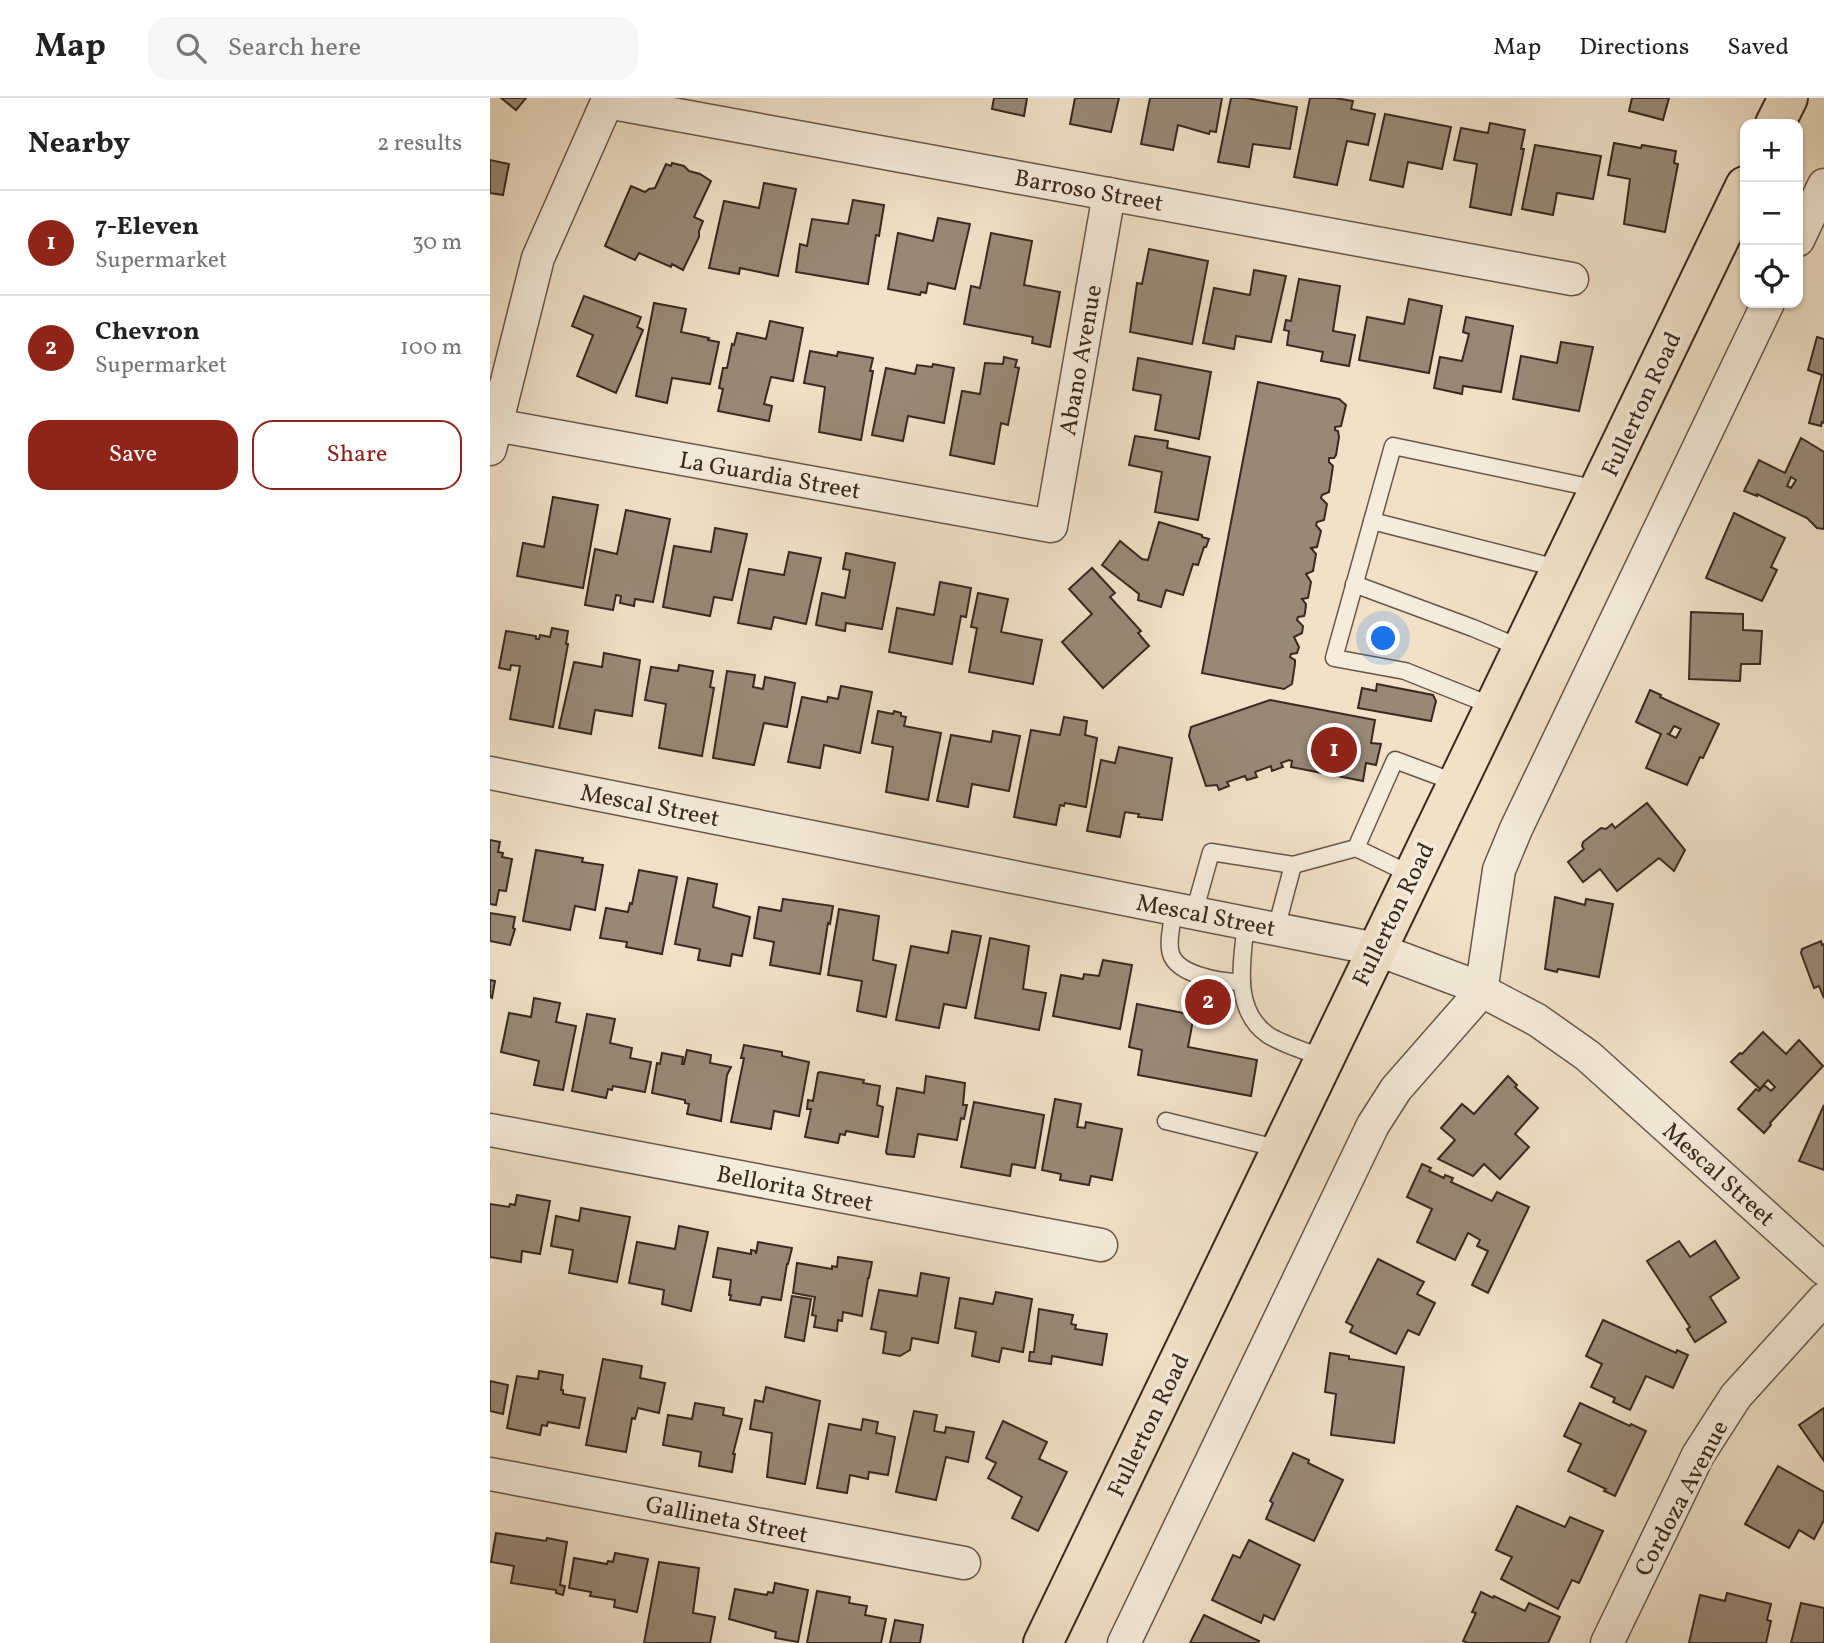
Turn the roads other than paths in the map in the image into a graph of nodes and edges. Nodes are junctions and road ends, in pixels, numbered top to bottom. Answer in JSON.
{"nodes":[{"id":1,"x":1788,"y":98,"type":"edge"},
{"id":2,"x":1778,"y":119,"type":"edge"},
{"id":3,"x":1824,"y":185,"type":"edge"},
{"id":4,"x":1109,"y":194,"type":"junction"},
{"id":5,"x":1740,"y":196,"type":"edge"},
{"id":6,"x":1803,"y":229,"type":"edge"},
{"id":7,"x":1572,"y":279,"type":"dead end"},
{"id":8,"x":1766,"y":308,"type":"edge"},
{"id":9,"x":492,"y":433,"type":"edge"},
{"id":10,"x":1600,"y":489,"type":"junction"},
{"id":11,"x":1372,"y":521,"type":"junction"},
{"id":12,"x":1051,"y":526,"type":"joint"},
{"id":13,"x":1561,"y":569,"type":"junction"},
{"id":14,"x":1354,"y":584,"type":"junction"},
{"id":15,"x":1523,"y":649,"type":"junction"},
{"id":16,"x":1495,"y":706,"type":"junction"},
{"id":17,"x":490,"y":773,"type":"edge"},
{"id":18,"x":1457,"y":783,"type":"junction"},
{"id":19,"x":1356,"y":848,"type":"junction"},
{"id":20,"x":1293,"y":865,"type":"junction"},
{"id":21,"x":1412,"y":875,"type":"junction"},
{"id":22,"x":1184,"y":911,"type":"junction"},
{"id":23,"x":1261,"y":926,"type":"junction"},
{"id":24,"x":1376,"y":949,"type":"junction"},
{"id":25,"x":1242,"y":982,"type":"junction"},
{"id":26,"x":1481,"y":992,"type":"junction"},
{"id":27,"x":1323,"y":1058,"type":"junction"},
{"id":28,"x":1166,"y":1121,"type":"dead end"},
{"id":29,"x":490,"y":1130,"type":"edge"},
{"id":30,"x":1280,"y":1149,"type":"junction"},
{"id":31,"x":1101,"y":1245,"type":"dead end"},
{"id":32,"x":1824,"y":1269,"type":"edge"},
{"id":33,"x":1824,"y":1299,"type":"edge"},
{"id":34,"x":490,"y":1474,"type":"edge"},
{"id":35,"x":964,"y":1563,"type":"dead end"},
{"id":36,"x":1043,"y":1643,"type":"edge"},
{"id":37,"x":1124,"y":1643,"type":"edge"},
{"id":38,"x":1607,"y":1643,"type":"edge"}],
"edges":[{"from":1,"to":2,"type":"main road"},
{"from":3,"to":6,"type":"street"},
{"from":4,"to":7,"type":"street","name":"Barroso Street"},
{"from":4,"to":9,"type":"street","name":"Barroso Street"},
{"from":4,"to":12,"type":"street","name":"Abano Avenue"},
{"from":5,"to":10,"type":"main road","name":"Fullerton Road"},
{"from":8,"to":26,"type":"street"},
{"from":9,"to":12,"type":"street","name":"La Guardia Street"},
{"from":10,"to":11,"type":"lane"},
{"from":10,"to":13,"type":"main road","name":"Fullerton Road"},
{"from":11,"to":13,"type":"lane"},
{"from":11,"to":14,"type":"lane"},
{"from":13,"to":15,"type":"main road","name":"Fullerton Road"},
{"from":14,"to":15,"type":"lane"},
{"from":14,"to":16,"type":"lane"},
{"from":15,"to":16,"type":"main road","name":"Fullerton Road"},
{"from":16,"to":18,"type":"main road","name":"Fullerton Road"},
{"from":17,"to":22,"type":"street","name":"Mescal Street"},
{"from":18,"to":19,"type":"lane"},
{"from":18,"to":21,"type":"main road","name":"Fullerton Road"},
{"from":19,"to":20,"type":"lane"},
{"from":19,"to":21,"type":"lane"},
{"from":20,"to":22,"type":"lane"},
{"from":20,"to":23,"type":"lane"},
{"from":21,"to":24,"type":"main road","name":"Fullerton Road"},
{"from":22,"to":23,"type":"street","name":"Mescal Street"},
{"from":22,"to":25,"type":"lane"},
{"from":23,"to":24,"type":"street","name":"Mescal Street"},
{"from":23,"to":25,"type":"lane"},
{"from":24,"to":26,"type":"street","name":"Mescal Street"},
{"from":24,"to":27,"type":"main road","name":"Fullerton Road"},
{"from":25,"to":27,"type":"lane"},
{"from":26,"to":32,"type":"street","name":"Mescal Street"},
{"from":26,"to":37,"type":"street"},
{"from":27,"to":30,"type":"main road","name":"Fullerton Road"},
{"from":28,"to":30,"type":"lane"},
{"from":29,"to":31,"type":"street","name":"Bellorita Street"},
{"from":30,"to":36,"type":"main road","name":"Fullerton Road"},
{"from":33,"to":38,"type":"street","name":"Cordoza Avenue"},
{"from":34,"to":35,"type":"street","name":"Gallineta Street"}]}
